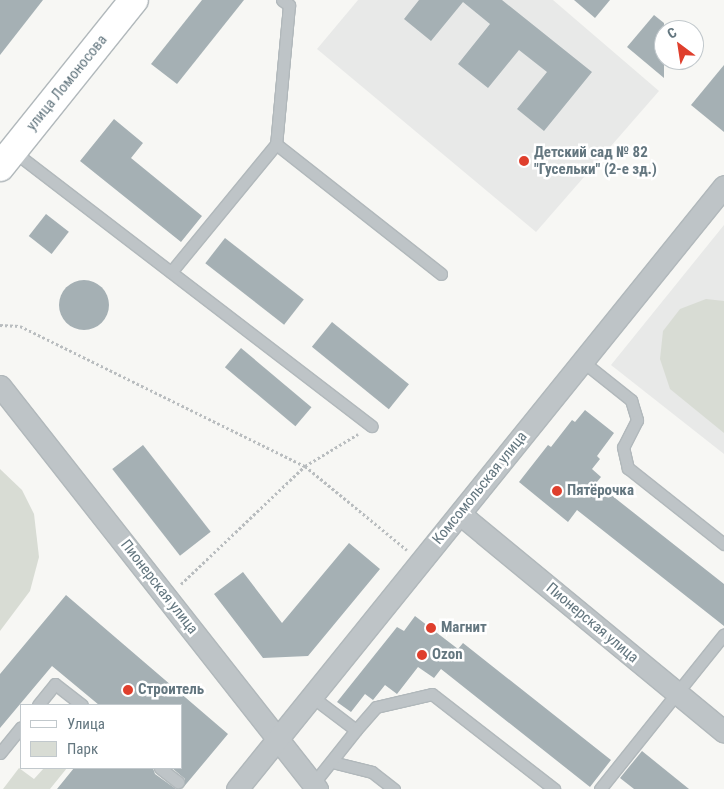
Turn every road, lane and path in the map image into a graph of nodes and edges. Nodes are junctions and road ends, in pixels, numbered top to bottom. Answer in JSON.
{"nodes":[{"id":1,"x":134,"y":0,"type":"edge"},
{"id":2,"x":282,"y":0,"type":"edge"},
{"id":3,"x":276,"y":144,"type":"junction"},
{"id":4,"x":6,"y":159,"type":"edge"},
{"id":5,"x":724,"y":186,"type":"edge"},
{"id":6,"x":172,"y":272,"type":"junction"},
{"id":7,"x":441,"y":274,"type":"dead end"},
{"id":8,"x":0,"y":325,"type":"edge"},
{"id":9,"x":582,"y":361,"type":"junction"},
{"id":10,"x":0,"y":386,"type":"edge"},
{"id":11,"x":372,"y":426,"type":"joint"},
{"id":12,"x":305,"y":466,"type":"junction"},
{"id":13,"x":460,"y":514,"type":"junction"},
{"id":14,"x":724,"y":544,"type":"edge"},
{"id":15,"x":420,"y":561,"type":"junction"},
{"id":16,"x":167,"y":598,"type":"junction"},
{"id":17,"x":724,"y":634,"type":"edge"},
{"id":18,"x":678,"y":694,"type":"junction"},
{"id":19,"x":311,"y":696,"type":"junction"},
{"id":20,"x":39,"y":704,"type":"edge"},
{"id":21,"x":81,"y":704,"type":"edge"},
{"id":22,"x":20,"y":727,"type":"edge"},
{"id":23,"x":356,"y":730,"type":"junction"},
{"id":24,"x":724,"y":732,"type":"edge"},
{"id":25,"x":278,"y":738,"type":"junction"},
{"id":26,"x":0,"y":753,"type":"edge"},
{"id":27,"x":332,"y":762,"type":"junction"},
{"id":28,"x":161,"y":769,"type":"edge"},
{"id":29,"x":178,"y":782,"type":"dead end"},
{"id":30,"x":315,"y":786,"type":"edge"},
{"id":31,"x":237,"y":789,"type":"edge"},
{"id":32,"x":394,"y":789,"type":"edge"},
{"id":33,"x":554,"y":789,"type":"edge"},
{"id":34,"x":600,"y":789,"type":"edge"}],
"edges":[{"from":1,"to":4,"type":"street","name":"улица Ломоносова"},
{"from":2,"to":3,"type":"lane"},
{"from":3,"to":6,"type":"lane"},
{"from":3,"to":7,"type":"lane"},
{"from":4,"to":6,"type":"lane"},
{"from":5,"to":9,"type":"street","name":"Комсомольская улица"},
{"from":6,"to":11,"type":"lane"},
{"from":8,"to":12,"type":"path"},
{"from":9,"to":13,"type":"street","name":"Комсомольская улица"},
{"from":9,"to":14,"type":"lane"},
{"from":10,"to":16,"type":"street","name":"Пионерская улица"},
{"from":11,"to":12,"type":"path"},
{"from":12,"to":15,"type":"path"},
{"from":12,"to":16,"type":"path"},
{"from":13,"to":15,"type":"street","name":"Комсомольская улица"},
{"from":13,"to":18,"type":"street","name":"Пионерская улица"},
{"from":15,"to":19,"type":"street","name":"Комсомольская улица"},
{"from":16,"to":25,"type":"street","name":"Пионерская улица"},
{"from":17,"to":18,"type":"lane"},
{"from":18,"to":24,"type":"street","name":"Пионерская улица"},
{"from":18,"to":34,"type":"lane"},
{"from":19,"to":23,"type":"lane"},
{"from":19,"to":25,"type":"street","name":"Комсомольская улица"},
{"from":20,"to":21,"type":"lane"},
{"from":22,"to":26,"type":"lane"},
{"from":23,"to":27,"type":"lane"},
{"from":23,"to":33,"type":"lane"},
{"from":25,"to":30,"type":"street","name":"Пионерская улица"},
{"from":25,"to":31,"type":"street","name":"Комсомольская улица"},
{"from":27,"to":30,"type":"lane"},
{"from":27,"to":32,"type":"lane"},
{"from":28,"to":29,"type":"lane"}]}
